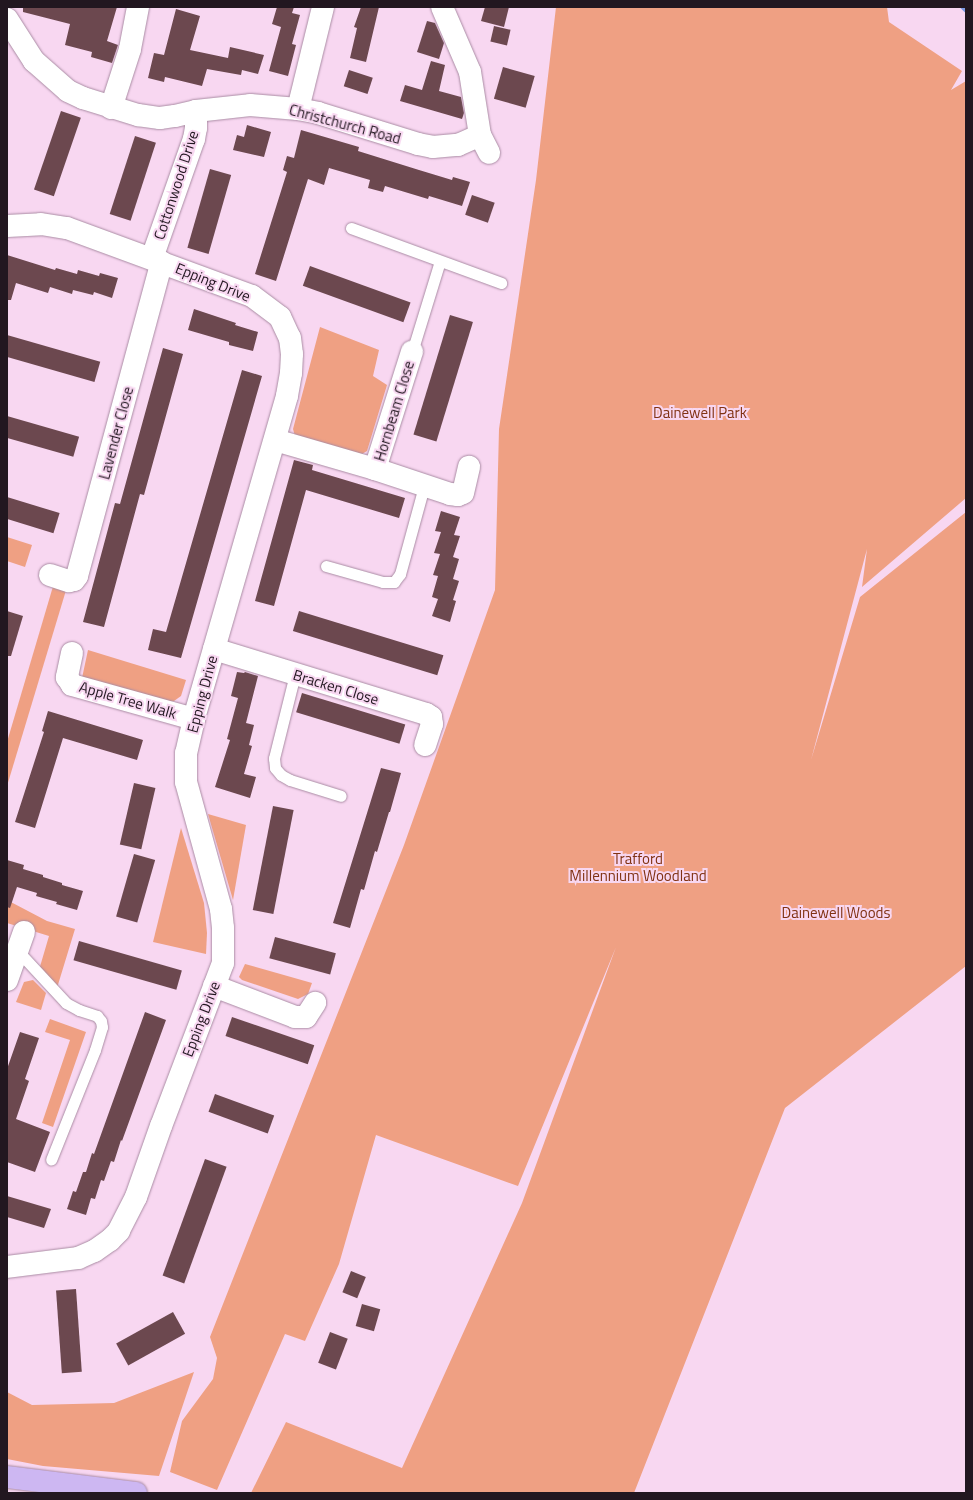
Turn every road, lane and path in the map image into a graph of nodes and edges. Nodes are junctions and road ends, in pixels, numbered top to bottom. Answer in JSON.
{"nodes":[{"id":1,"x":138,"y":7,"type":"edge"},
{"id":2,"x":323,"y":7,"type":"edge"},
{"id":3,"x":442,"y":7,"type":"edge"},
{"id":4,"x":7,"y":19,"type":"edge"},
{"id":5,"x":111,"y":108,"type":"junction"},
{"id":6,"x":298,"y":108,"type":"junction"},
{"id":7,"x":196,"y":111,"type":"junction"},
{"id":8,"x":7,"y":226,"type":"edge"},
{"id":9,"x":351,"y":228,"type":"dead end"},
{"id":10,"x":157,"y":260,"type":"junction"},
{"id":11,"x":440,"y":261,"type":"junction"},
{"id":12,"x":501,"y":283,"type":"dead end"},
{"id":13,"x":412,"y":352,"type":"joint"},
{"id":14,"x":275,"y":440,"type":"junction"},
{"id":15,"x":469,"y":467,"type":"dead end"},
{"id":16,"x":375,"y":469,"type":"junction"},
{"id":17,"x":424,"y":486,"type":"junction"},
{"id":18,"x":326,"y":566,"type":"dead end"},
{"id":19,"x":50,"y":575,"type":"dead end"},
{"id":20,"x":214,"y":649,"type":"junction"},
{"id":21,"x":72,"y":652,"type":"dead end"},
{"id":22,"x":295,"y":674,"type":"junction"},
{"id":23,"x":194,"y":720,"type":"junction"},
{"id":24,"x":425,"y":744,"type":"dead end"},
{"id":25,"x":341,"y":796,"type":"dead end"},
{"id":26,"x":20,"y":941,"type":"joint"},
{"id":27,"x":7,"y":980,"type":"edge"},
{"id":28,"x":214,"y":986,"type":"junction"},
{"id":29,"x":315,"y":1003,"type":"dead end"},
{"id":30,"x":51,"y":1160,"type":"dead end"},
{"id":31,"x":7,"y":1267,"type":"edge"},
{"id":32,"x":7,"y":1477,"type":"edge"},
{"id":33,"x":58,"y":1488,"type":"edge"},
{"id":34,"x":136,"y":1493,"type":"edge"}],
"edges":[{"from":1,"to":5,"type":"street"},
{"from":2,"to":6,"type":"street"},
{"from":3,"to":6,"type":"street","name":"Christchurch Road"},
{"from":4,"to":5,"type":"street","name":"Christchurch Road"},
{"from":5,"to":7,"type":"street","name":"Christchurch Road"},
{"from":6,"to":7,"type":"street","name":"Christchurch Road"},
{"from":7,"to":10,"type":"street","name":"Cottonwood Drive"},
{"from":8,"to":10,"type":"street","name":"Epping Drive"},
{"from":9,"to":11,"type":"lane"},
{"from":10,"to":14,"type":"street","name":"Epping Drive"},
{"from":10,"to":19,"type":"street","name":"Lavender Close"},
{"from":11,"to":12,"type":"lane"},
{"from":11,"to":13,"type":"lane"},
{"from":13,"to":16,"type":"street","name":"Hornbeam Close"},
{"from":14,"to":16,"type":"street","name":"Hornbeam Close"},
{"from":14,"to":20,"type":"street","name":"Epping Drive"},
{"from":15,"to":17,"type":"street","name":"Hornbeam Close"},
{"from":16,"to":17,"type":"street","name":"Hornbeam Close"},
{"from":17,"to":18,"type":"lane"},
{"from":20,"to":22,"type":"street","name":"Bracken Close"},
{"from":20,"to":23,"type":"street","name":"Epping Drive"},
{"from":21,"to":23,"type":"street","name":"Apple Tree Walk"},
{"from":22,"to":24,"type":"street","name":"Bracken Close"},
{"from":22,"to":25,"type":"lane"},
{"from":23,"to":28,"type":"street","name":"Epping Drive"},
{"from":26,"to":27,"type":"street"},
{"from":26,"to":30,"type":"lane"},
{"from":28,"to":29,"type":"street"},
{"from":28,"to":31,"type":"street","name":"Epping Drive"},
{"from":32,"to":33,"type":"main road"},
{"from":33,"to":34,"type":"main road"}]}
